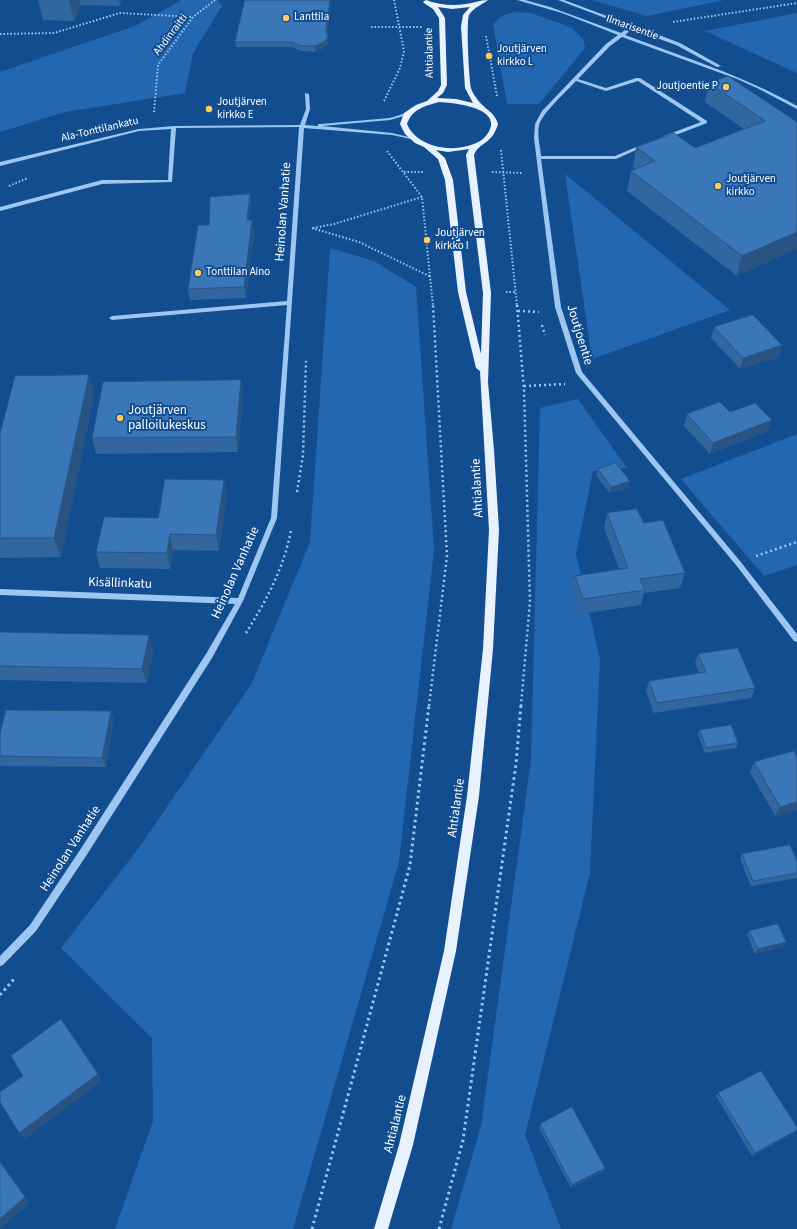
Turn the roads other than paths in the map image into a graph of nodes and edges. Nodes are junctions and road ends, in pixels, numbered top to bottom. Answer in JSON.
{"nodes":[{"id":1,"x":485,"y":0,"type":"edge"},
{"id":2,"x":519,"y":0,"type":"edge"},
{"id":3,"x":560,"y":0,"type":"edge"},
{"id":4,"x":424,"y":1,"type":"edge"},
{"id":5,"x":476,"y":4,"type":"junction"},
{"id":6,"x":633,"y":26,"type":"junction"},
{"id":7,"x":621,"y":35,"type":"junction"},
{"id":8,"x":738,"y":77,"type":"junction"},
{"id":9,"x":575,"y":79,"type":"junction"},
{"id":10,"x":307,"y":94,"type":"dead end"},
{"id":11,"x":428,"y":102,"type":"junction"},
{"id":12,"x":797,"y":108,"type":"edge"},
{"id":13,"x":483,"y":109,"type":"junction"},
{"id":14,"x":409,"y":113,"type":"junction"},
{"id":15,"x":302,"y":126,"type":"junction"},
{"id":16,"x":174,"y":127,"type":"junction"},
{"id":17,"x":411,"y":138,"type":"junction"},
{"id":18,"x":660,"y":139,"type":"edge"},
{"id":19,"x":481,"y":143,"type":"junction"},
{"id":20,"x":645,"y":145,"type":"edge"},
{"id":21,"x":427,"y":146,"type":"junction"},
{"id":22,"x":539,"y":158,"type":"junction"},
{"id":23,"x":0,"y":164,"type":"edge"},
{"id":24,"x":0,"y":209,"type":"edge"},
{"id":25,"x":290,"y":303,"type":"junction"},
{"id":26,"x":112,"y":318,"type":"dead end"},
{"id":27,"x":484,"y":382,"type":"junction"},
{"id":28,"x":0,"y":592,"type":"edge"},
{"id":29,"x":240,"y":601,"type":"junction"},
{"id":30,"x":797,"y":639,"type":"edge"},
{"id":31,"x":0,"y":962,"type":"edge"},
{"id":32,"x":381,"y":1229,"type":"edge"}],
"edges":[{"from":1,"to":5,"type":"main road"},
{"from":2,"to":7,"type":"street","name":"Ilmarisentie"},
{"from":3,"to":6,"type":"street","name":"Ilmarisentie"},
{"from":4,"to":5,"type":"main road"},
{"from":4,"to":11,"type":"main road","name":"Ahtialantie"},
{"from":5,"to":13,"type":"main road"},
{"from":6,"to":7,"type":"street","name":"Joutjoentie"},
{"from":6,"to":8,"type":"street","name":"Ilmarisentie"},
{"from":7,"to":8,"type":"street","name":"Ilmarisentie"},
{"from":7,"to":9,"type":"street","name":"Joutjoentie"},
{"from":8,"to":12,"type":"street","name":"Ilmarisentie"},
{"from":9,"to":18,"type":"street"},
{"from":9,"to":22,"type":"street","name":"Joutjoentie"},
{"from":10,"to":15,"type":"street","name":"Heinolan Vanhatie"},
{"from":11,"to":13,"type":"main road"},
{"from":11,"to":14,"type":"main road"},
{"from":13,"to":19,"type":"main road"},
{"from":14,"to":15,"type":"street","name":"Ala-Tonttilankatu"},
{"from":14,"to":17,"type":"main road"},
{"from":15,"to":16,"type":"street","name":"Ala-Tonttilankatu"},
{"from":15,"to":17,"type":"street","name":"Ala-Tonttilankatu"},
{"from":15,"to":25,"type":"street","name":"Heinolan Vanhatie"},
{"from":16,"to":23,"type":"street","name":"Ala-Tonttilankatu"},
{"from":16,"to":24,"type":"street"},
{"from":17,"to":21,"type":"main road"},
{"from":19,"to":21,"type":"main road"},
{"from":19,"to":27,"type":"main road","name":"Ahtialantie"},
{"from":20,"to":22,"type":"street"},
{"from":21,"to":27,"type":"main road","name":"Ahtialantie"},
{"from":22,"to":30,"type":"street","name":"Joutjoentie"},
{"from":25,"to":26,"type":"street"},
{"from":25,"to":29,"type":"street","name":"Heinolan Vanhatie"},
{"from":27,"to":32,"type":"main road","name":"Ahtialantie"},
{"from":28,"to":29,"type":"street","name":"Kisällinkatu"},
{"from":29,"to":31,"type":"street","name":"Heinolan Vanhatie"}]}
